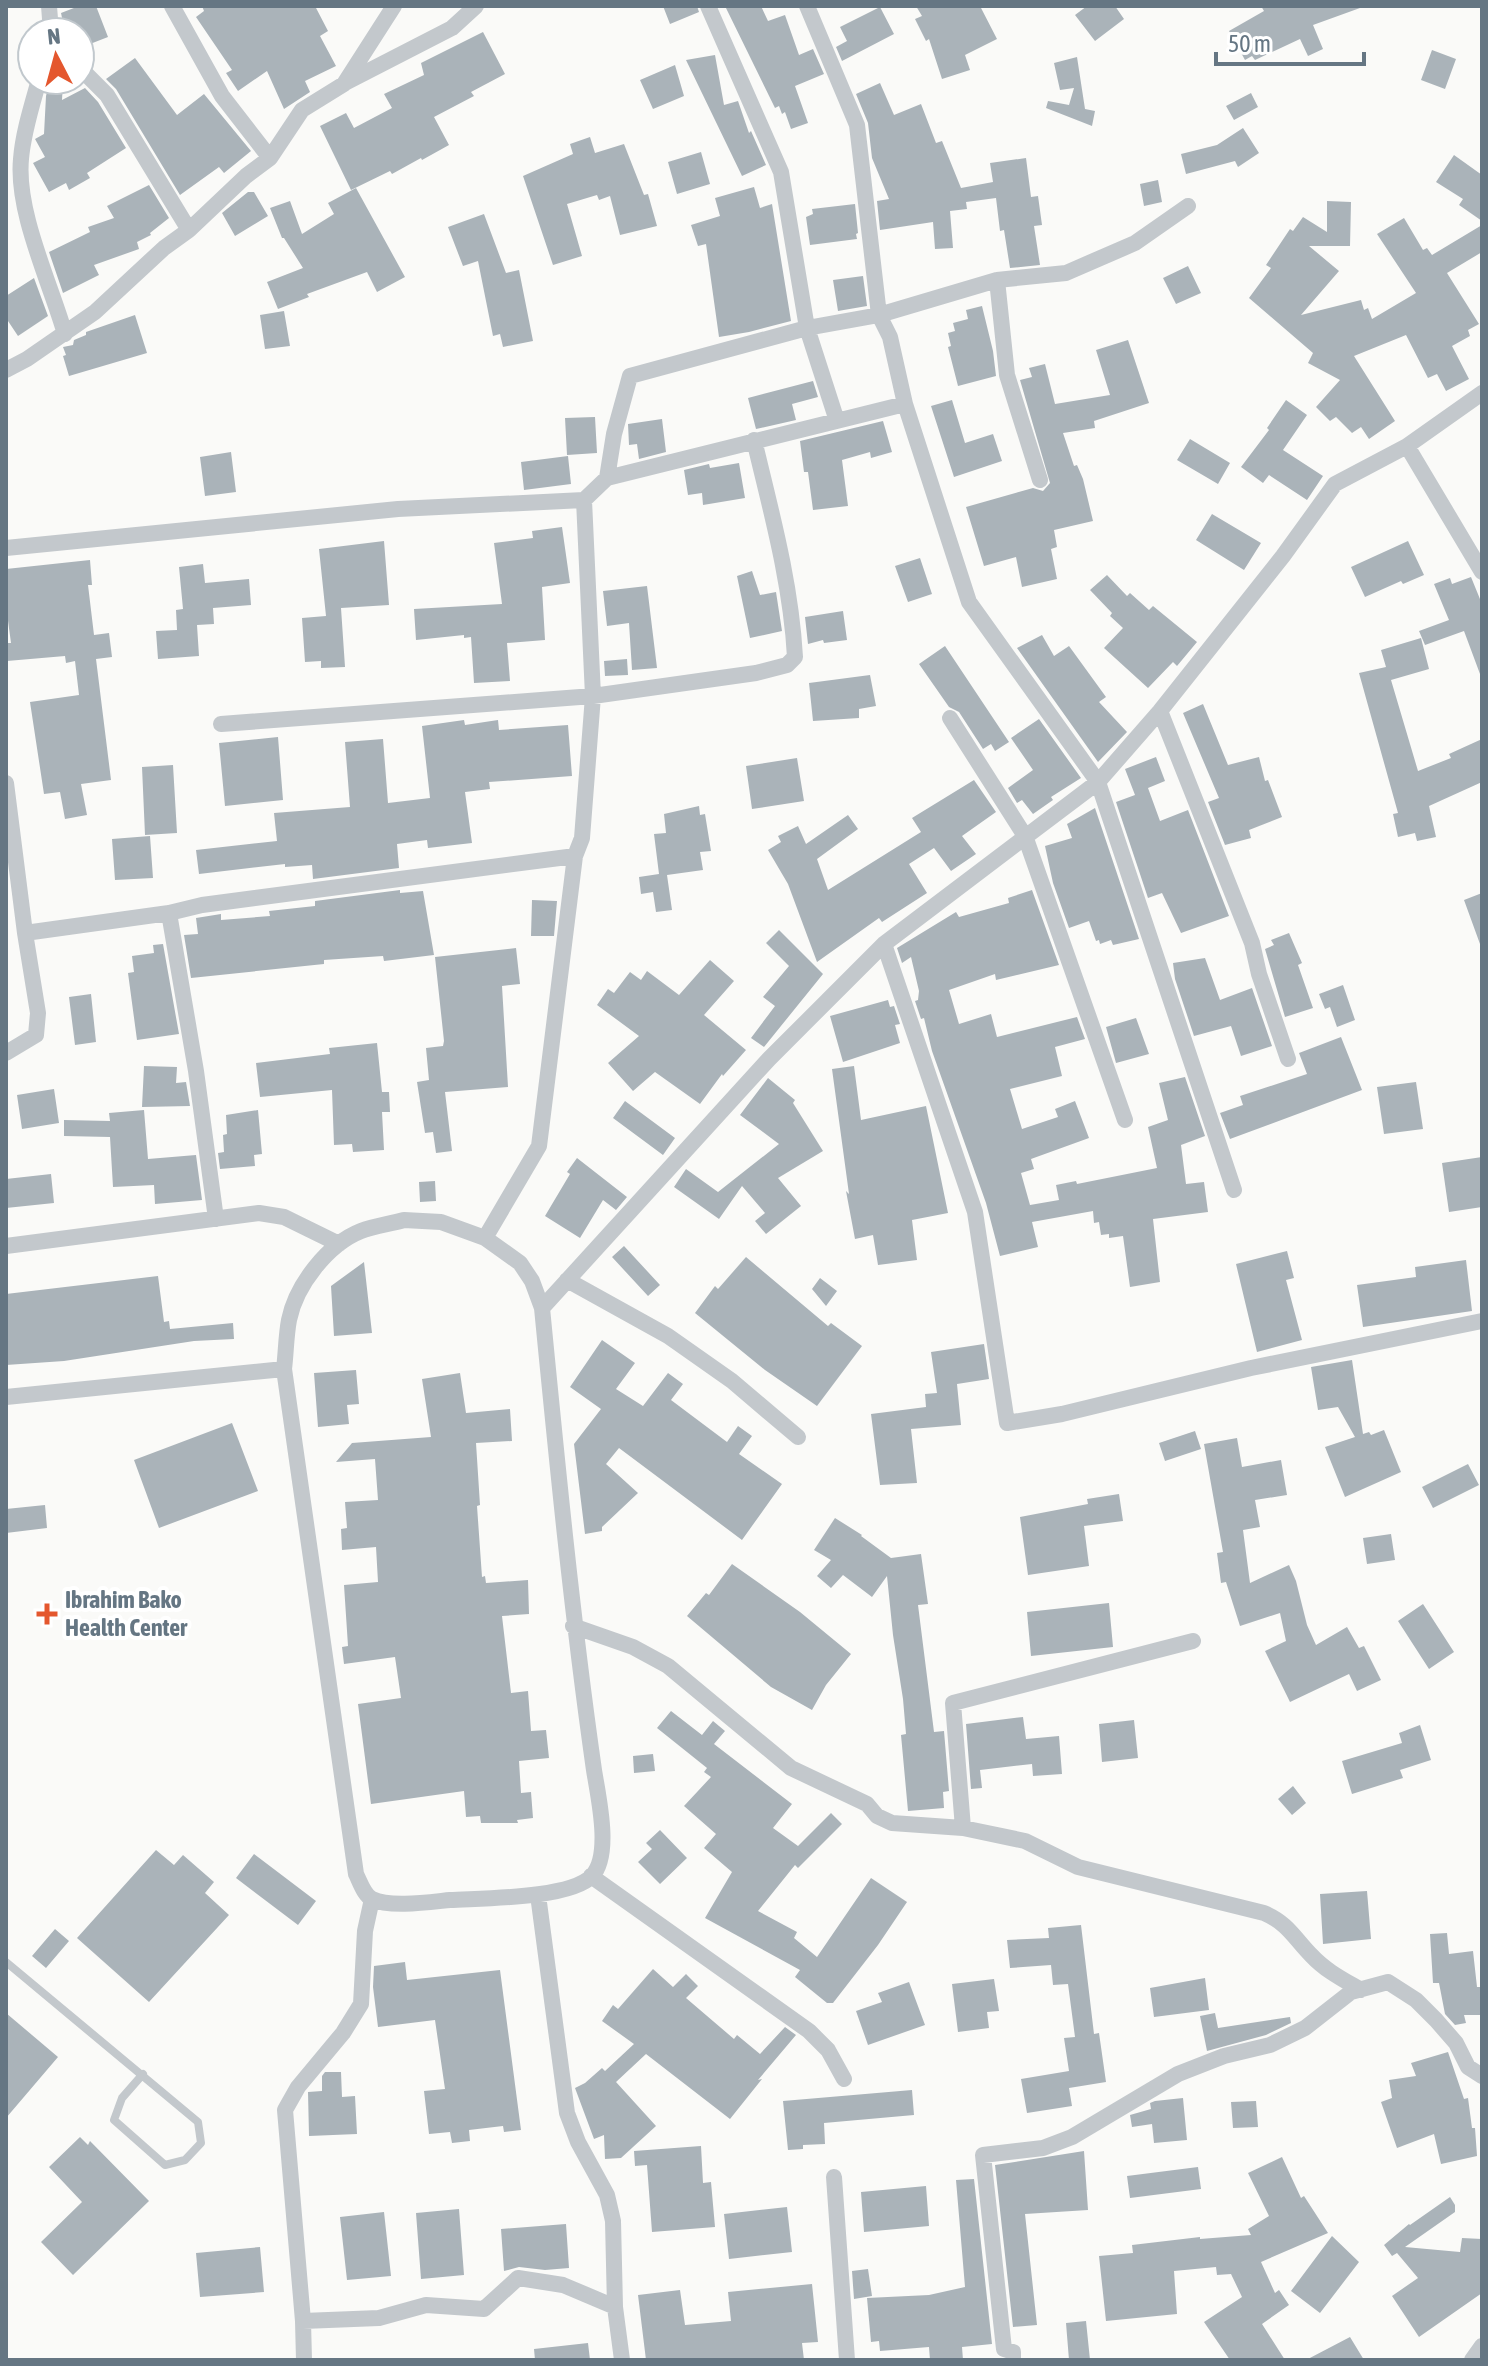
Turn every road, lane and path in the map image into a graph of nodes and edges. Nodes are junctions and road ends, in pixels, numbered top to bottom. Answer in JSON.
{"nodes":[{"id":1,"x":172,"y":6,"type":"edge"},
{"id":2,"x":394,"y":6,"type":"edge"},
{"id":3,"x":476,"y":6,"type":"edge"},
{"id":4,"x":708,"y":6,"type":"edge"},
{"id":5,"x":807,"y":6,"type":"edge"},
{"id":6,"x":96,"y":84,"type":"edge"},
{"id":7,"x":344,"y":84,"type":"junction"},
{"id":8,"x":35,"y":96,"type":"edge"},
{"id":9,"x":270,"y":158,"type":"junction"},
{"id":10,"x":1188,"y":206,"type":"dead end"},
{"id":11,"x":189,"y":230,"type":"junction"},
{"id":12,"x":997,"y":280,"type":"junction"},
{"id":13,"x":879,"y":315,"type":"junction"},
{"id":14,"x":807,"y":328,"type":"junction"},
{"id":15,"x":65,"y":334,"type":"junction"},
{"id":16,"x":6,"y":370,"type":"edge"},
{"id":17,"x":1482,"y":393,"type":"edge"},
{"id":18,"x":905,"y":404,"type":"junction"},
{"id":19,"x":837,"y":421,"type":"junction"},
{"id":20,"x":754,"y":440,"type":"junction"},
{"id":21,"x":1407,"y":446,"type":"junction"},
{"id":22,"x":607,"y":478,"type":"junction"},
{"id":23,"x":1040,"y":480,"type":"dead end"},
{"id":24,"x":584,"y":500,"type":"junction"},
{"id":25,"x":6,"y":548,"type":"edge"},
{"id":26,"x":1482,"y":572,"type":"edge"},
{"id":27,"x":593,"y":696,"type":"junction"},
{"id":28,"x":1160,"y":711,"type":"junction"},
{"id":29,"x":950,"y":718,"type":"dead end"},
{"id":30,"x":221,"y":724,"type":"dead end"},
{"id":31,"x":1098,"y":782,"type":"junction"},
{"id":32,"x":6,"y":783,"type":"edge"},
{"id":33,"x":1025,"y":836,"type":"junction"},
{"id":34,"x":575,"y":856,"type":"junction"},
{"id":35,"x":169,"y":913,"type":"junction"},
{"id":36,"x":25,"y":933,"type":"junction"},
{"id":37,"x":884,"y":944,"type":"junction"},
{"id":38,"x":6,"y":1053,"type":"edge"},
{"id":39,"x":1288,"y":1059,"type":"dead end"},
{"id":40,"x":1125,"y":1120,"type":"dead end"},
{"id":41,"x":1234,"y":1190,"type":"dead end"},
{"id":42,"x":216,"y":1219,"type":"junction"},
{"id":43,"x":485,"y":1238,"type":"junction"},
{"id":44,"x":339,"y":1244,"type":"junction"},
{"id":45,"x":6,"y":1246,"type":"edge"},
{"id":46,"x":567,"y":1280,"type":"junction"},
{"id":47,"x":542,"y":1308,"type":"junction"},
{"id":48,"x":1482,"y":1321,"type":"edge"},
{"id":49,"x":284,"y":1369,"type":"junction"},
{"id":50,"x":6,"y":1397,"type":"edge"},
{"id":51,"x":798,"y":1437,"type":"dead end"},
{"id":52,"x":573,"y":1626,"type":"junction"},
{"id":53,"x":1193,"y":1641,"type":"dead end"},
{"id":54,"x":963,"y":1828,"type":"junction"},
{"id":55,"x":591,"y":1876,"type":"junction"},
{"id":56,"x":538,"y":1895,"type":"junction"},
{"id":57,"x":372,"y":1899,"type":"junction"},
{"id":58,"x":6,"y":1962,"type":"edge"},
{"id":59,"x":1361,"y":1990,"type":"junction"},
{"id":60,"x":143,"y":2074,"type":"junction"},
{"id":61,"x":1482,"y":2076,"type":"edge"},
{"id":62,"x":844,"y":2079,"type":"dead end"},
{"id":63,"x":834,"y":2177,"type":"dead end"},
{"id":64,"x":615,"y":2307,"type":"junction"},
{"id":65,"x":303,"y":2321,"type":"junction"},
{"id":66,"x":1482,"y":2346,"type":"edge"},
{"id":67,"x":304,"y":2360,"type":"edge"},
{"id":68,"x":622,"y":2360,"type":"edge"},
{"id":69,"x":847,"y":2360,"type":"edge"},
{"id":70,"x":1013,"y":2360,"type":"edge"},
{"id":71,"x":1472,"y":2360,"type":"edge"}],
"edges":[{"from":1,"to":9,"type":"street"},
{"from":2,"to":7,"type":"street"},
{"from":3,"to":7,"type":"street"},
{"from":4,"to":14,"type":"street"},
{"from":5,"to":13,"type":"street"},
{"from":6,"to":11,"type":"street"},
{"from":7,"to":9,"type":"street"},
{"from":8,"to":15,"type":"street"},
{"from":9,"to":11,"type":"street"},
{"from":10,"to":12,"type":"street"},
{"from":11,"to":15,"type":"street"},
{"from":12,"to":13,"type":"street"},
{"from":12,"to":23,"type":"street"},
{"from":13,"to":14,"type":"street"},
{"from":13,"to":18,"type":"street"},
{"from":14,"to":19,"type":"street"},
{"from":14,"to":22,"type":"street"},
{"from":15,"to":16,"type":"street"},
{"from":17,"to":21,"type":"street"},
{"from":18,"to":19,"type":"street"},
{"from":18,"to":31,"type":"street"},
{"from":19,"to":20,"type":"street"},
{"from":20,"to":22,"type":"street"},
{"from":20,"to":27,"type":"street"},
{"from":21,"to":26,"type":"street"},
{"from":21,"to":28,"type":"street"},
{"from":22,"to":24,"type":"street"},
{"from":24,"to":25,"type":"street"},
{"from":24,"to":27,"type":"street"},
{"from":27,"to":30,"type":"street"},
{"from":27,"to":34,"type":"street"},
{"from":28,"to":31,"type":"street"},
{"from":28,"to":39,"type":"street"},
{"from":29,"to":33,"type":"street"},
{"from":31,"to":33,"type":"street"},
{"from":31,"to":41,"type":"street"},
{"from":32,"to":36,"type":"street"},
{"from":33,"to":37,"type":"street"},
{"from":33,"to":40,"type":"street"},
{"from":34,"to":35,"type":"street"},
{"from":34,"to":43,"type":"street"},
{"from":35,"to":36,"type":"street"},
{"from":35,"to":42,"type":"street"},
{"from":36,"to":38,"type":"street"},
{"from":37,"to":46,"type":"street"},
{"from":37,"to":48,"type":"street"},
{"from":42,"to":44,"type":"street"},
{"from":42,"to":45,"type":"street"},
{"from":43,"to":44,"type":"street"},
{"from":43,"to":47,"type":"street"},
{"from":44,"to":49,"type":"street"},
{"from":46,"to":47,"type":"street"},
{"from":46,"to":51,"type":"street"},
{"from":47,"to":52,"type":"street"},
{"from":49,"to":50,"type":"street"},
{"from":49,"to":57,"type":"street"},
{"from":52,"to":54,"type":"street"},
{"from":52,"to":55,"type":"street"},
{"from":53,"to":54,"type":"street"},
{"from":54,"to":59,"type":"street"},
{"from":55,"to":56,"type":"street"},
{"from":55,"to":62,"type":"street"},
{"from":56,"to":57,"type":"street"},
{"from":56,"to":64,"type":"street"},
{"from":57,"to":65,"type":"street"},
{"from":58,"to":60,"type":"lane"},
{"from":59,"to":61,"type":"street"},
{"from":59,"to":70,"type":"street"},
{"from":60,"to":60,"type":"lane"},
{"from":63,"to":69,"type":"street"},
{"from":64,"to":65,"type":"street"},
{"from":64,"to":68,"type":"street"},
{"from":65,"to":67,"type":"street"},
{"from":66,"to":71,"type":"street"}]}
